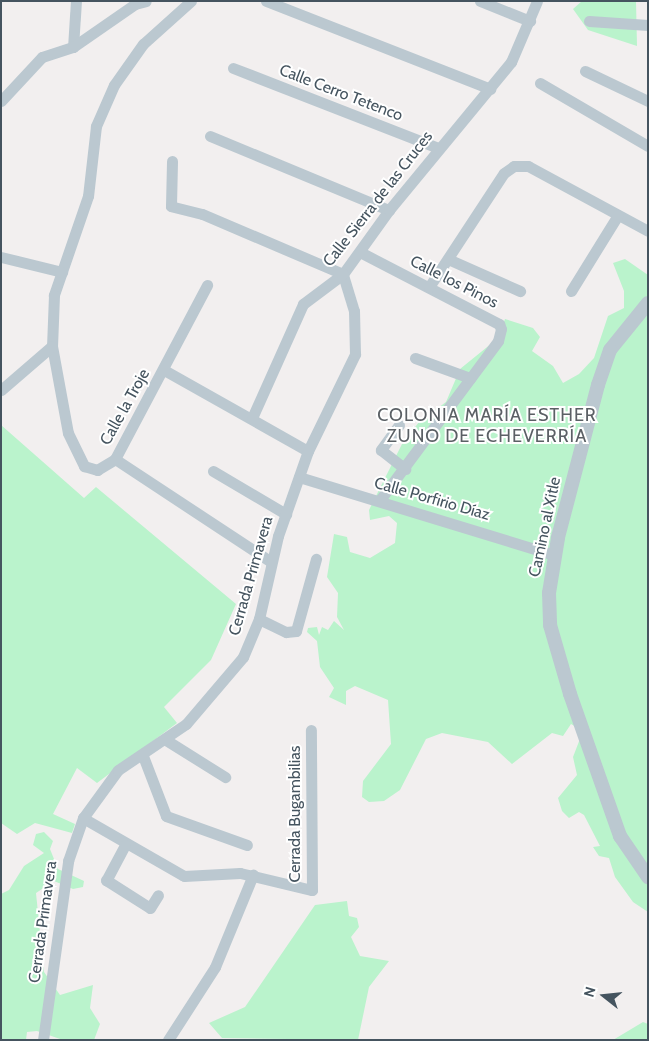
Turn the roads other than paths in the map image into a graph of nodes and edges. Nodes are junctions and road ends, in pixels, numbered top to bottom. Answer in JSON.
{"nodes":[{"id":1,"x":76,"y":1,"type":"edge"},
{"id":2,"x":146,"y":1,"type":"edge"},
{"id":3,"x":266,"y":1,"type":"edge"},
{"id":4,"x":480,"y":1,"type":"edge"},
{"id":5,"x":537,"y":1,"type":"edge"},
{"id":6,"x":187,"y":2,"type":"edge"},
{"id":7,"x":530,"y":21,"type":"junction"},
{"id":8,"x":589,"y":21,"type":"dead end"},
{"id":9,"x":648,"y":25,"type":"edge"},
{"id":10,"x":73,"y":47,"type":"junction"},
{"id":11,"x":233,"y":68,"type":"dead end"},
{"id":12,"x":585,"y":71,"type":"dead end"},
{"id":13,"x":540,"y":83,"type":"dead end"},
{"id":14,"x":490,"y":89,"type":"junction"},
{"id":15,"x":1,"y":101,"type":"edge"},
{"id":16,"x":648,"y":101,"type":"edge"},
{"id":17,"x":210,"y":136,"type":"dead end"},
{"id":18,"x":648,"y":146,"type":"edge"},
{"id":19,"x":438,"y":148,"type":"junction"},
{"id":20,"x":172,"y":161,"type":"dead end"},
{"id":21,"x":389,"y":210,"type":"junction"},
{"id":22,"x":618,"y":216,"type":"junction"},
{"id":23,"x":648,"y":231,"type":"edge"},
{"id":24,"x":360,"y":252,"type":"junction"},
{"id":25,"x":1,"y":256,"type":"edge"},
{"id":26,"x":448,"y":259,"type":"junction"},
{"id":27,"x":62,"y":272,"type":"junction"},
{"id":28,"x":343,"y":274,"type":"junction"},
{"id":29,"x":207,"y":285,"type":"dead end"},
{"id":30,"x":429,"y":287,"type":"junction"},
{"id":31,"x":520,"y":291,"type":"dead end"},
{"id":32,"x":571,"y":291,"type":"dead end"},
{"id":33,"x":648,"y":303,"type":"edge"},
{"id":34,"x":52,"y":346,"type":"junction"},
{"id":35,"x":415,"y":358,"type":"dead end"},
{"id":36,"x":164,"y":370,"type":"junction"},
{"id":37,"x":470,"y":378,"type":"junction"},
{"id":38,"x":1,"y":390,"type":"edge"},
{"id":39,"x":252,"y":418,"type":"junction"},
{"id":40,"x":399,"y":425,"type":"dead end"},
{"id":41,"x":308,"y":451,"type":"junction"},
{"id":42,"x":115,"y":459,"type":"junction"},
{"id":43,"x":405,"y":469,"type":"junction"},
{"id":44,"x":213,"y":472,"type":"dead end"},
{"id":45,"x":299,"y":477,"type":"junction"},
{"id":46,"x":379,"y":501,"type":"junction"},
{"id":47,"x":286,"y":514,"type":"junction"},
{"id":48,"x":554,"y":555,"type":"junction"},
{"id":49,"x":316,"y":559,"type":"dead end"},
{"id":50,"x":271,"y":562,"type":"junction"},
{"id":51,"x":258,"y":619,"type":"junction"},
{"id":52,"x":311,"y":730,"type":"dead end"},
{"id":53,"x":166,"y":740,"type":"junction"},
{"id":54,"x":143,"y":756,"type":"junction"},
{"id":55,"x":225,"y":777,"type":"dead end"},
{"id":56,"x":83,"y":818,"type":"junction"},
{"id":57,"x":125,"y":845,"type":"junction"},
{"id":58,"x":247,"y":845,"type":"dead end"},
{"id":59,"x":253,"y":875,"type":"junction"},
{"id":60,"x":648,"y":877,"type":"edge"},
{"id":61,"x":158,"y":895,"type":"dead end"},
{"id":62,"x":43,"y":1040,"type":"edge"},
{"id":63,"x":168,"y":1040,"type":"edge"}],
"edges":[{"from":1,"to":10,"type":"street"},
{"from":2,"to":10,"type":"street"},
{"from":3,"to":14,"type":"street"},
{"from":4,"to":7,"type":"street"},
{"from":5,"to":7,"type":"street","name":"Calle Sierra de las Cruces"},
{"from":6,"to":27,"type":"street"},
{"from":7,"to":14,"type":"street","name":"Calle Sierra de las Cruces"},
{"from":8,"to":9,"type":"street"},
{"from":10,"to":15,"type":"street"},
{"from":11,"to":19,"type":"street","name":"Calle Cerro Tetenco"},
{"from":12,"to":16,"type":"street"},
{"from":13,"to":18,"type":"street"},
{"from":14,"to":19,"type":"street","name":"Calle Sierra de las Cruces"},
{"from":17,"to":21,"type":"street"},
{"from":19,"to":21,"type":"street","name":"Calle Sierra de las Cruces"},
{"from":20,"to":28,"type":"street"},
{"from":21,"to":24,"type":"street","name":"Calle Sierra de las Cruces"},
{"from":22,"to":23,"type":"street"},
{"from":22,"to":26,"type":"street"},
{"from":22,"to":32,"type":"street"},
{"from":24,"to":28,"type":"street","name":"Calle Sierra de las Cruces"},
{"from":24,"to":30,"type":"street","name":"Calle los Pinos"},
{"from":25,"to":27,"type":"street"},
{"from":26,"to":30,"type":"street"},
{"from":26,"to":31,"type":"street"},
{"from":27,"to":34,"type":"street"},
{"from":28,"to":39,"type":"street","name":"Calle Sierra de las Cruces"},
{"from":28,"to":41,"type":"street","name":"Cerrada Primavera"},
{"from":29,"to":36,"type":"street","name":"Calle la Troje"},
{"from":30,"to":37,"type":"street","name":"Calle los Pinos"},
{"from":33,"to":48,"type":"street","name":"Camino al Xitle"},
{"from":34,"to":38,"type":"street"},
{"from":34,"to":42,"type":"street"},
{"from":35,"to":37,"type":"street"},
{"from":36,"to":39,"type":"street"},
{"from":36,"to":42,"type":"street","name":"Calle la Troje"},
{"from":37,"to":43,"type":"street","name":"Calle los Pinos"},
{"from":39,"to":41,"type":"street"},
{"from":40,"to":43,"type":"street"},
{"from":41,"to":45,"type":"street","name":"Cerrada Primavera"},
{"from":42,"to":50,"type":"street"},
{"from":43,"to":46,"type":"street","name":"Calle los Pinos"},
{"from":44,"to":47,"type":"street"},
{"from":45,"to":46,"type":"street","name":"Calle Porfirio Díaz"},
{"from":45,"to":47,"type":"street","name":"Cerrada Primavera"},
{"from":46,"to":48,"type":"street","name":"Calle Porfirio Díaz"},
{"from":47,"to":50,"type":"street","name":"Cerrada Primavera"},
{"from":48,"to":60,"type":"street","name":"Camino al Xitle"},
{"from":49,"to":51,"type":"street"},
{"from":50,"to":51,"type":"street","name":"Cerrada Primavera"},
{"from":51,"to":53,"type":"street","name":"Cerrada Primavera"},
{"from":52,"to":59,"type":"street","name":"Cerrada Bugambilias"},
{"from":53,"to":54,"type":"street","name":"Cerrada Primavera"},
{"from":53,"to":55,"type":"street"},
{"from":54,"to":56,"type":"street","name":"Cerrada Primavera"},
{"from":54,"to":58,"type":"street"},
{"from":56,"to":57,"type":"street","name":"Cerrada Bugambilias"},
{"from":56,"to":62,"type":"street","name":"Cerrada Primavera"},
{"from":57,"to":59,"type":"street","name":"Cerrada Bugambilias"},
{"from":57,"to":61,"type":"street"},
{"from":59,"to":63,"type":"street"}]}
